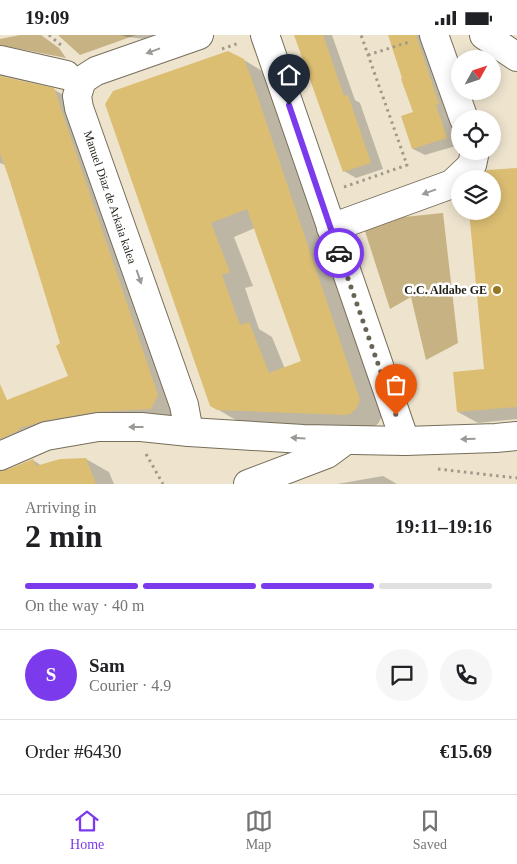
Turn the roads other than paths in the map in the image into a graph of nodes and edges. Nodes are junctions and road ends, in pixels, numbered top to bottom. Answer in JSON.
{"nodes":[{"id":1,"x":484,"y":35,"type":"edge"},
{"id":2,"x":422,"y":38,"type":"edge"},
{"id":3,"x":253,"y":39,"type":"edge"},
{"id":4,"x":206,"y":43,"type":"edge"},
{"id":5,"x":517,"y":57,"type":"edge"},
{"id":6,"x":0,"y":60,"type":"edge"},
{"id":7,"x":66,"y":75,"type":"dead end"},
{"id":8,"x":459,"y":110,"type":"edge"},
{"id":9,"x":473,"y":160,"type":"edge"},
{"id":10,"x":331,"y":228,"type":"junction"},
{"id":11,"x":189,"y":432,"type":"junction"},
{"id":12,"x":517,"y":436,"type":"edge"},
{"id":13,"x":346,"y":440,"type":"junction"},
{"id":14,"x":405,"y":441,"type":"junction"},
{"id":15,"x":0,"y":455,"type":"edge"},
{"id":16,"x":248,"y":484,"type":"edge"}],
"edges":[{"from":1,"to":5,"type":"street"},
{"from":2,"to":8,"type":"street"},
{"from":3,"to":10,"type":"street"},
{"from":4,"to":11,"type":"street","name":"Manuel Diaz de Arkaia kalea","one_way":true},
{"from":6,"to":7,"type":"street"},
{"from":9,"to":10,"type":"street","one_way":true},
{"from":10,"to":14,"type":"street"},
{"from":13,"to":11,"type":"street","one_way":true},
{"from":11,"to":15,"type":"street","one_way":true},
{"from":12,"to":14,"type":"street","one_way":true},
{"from":13,"to":14,"type":"street"},
{"from":13,"to":16,"type":"street"}]}
